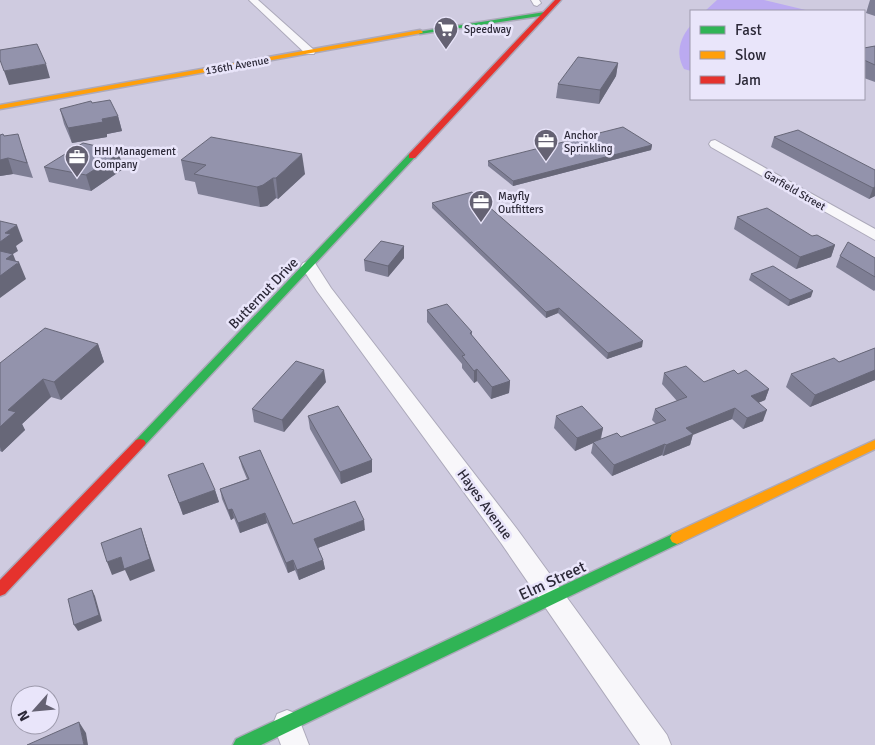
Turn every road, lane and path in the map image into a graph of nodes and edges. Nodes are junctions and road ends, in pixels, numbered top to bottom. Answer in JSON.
{"nodes":[{"id":1,"x":253,"y":0,"type":"edge"},
{"id":2,"x":549,"y":0,"type":"edge"},
{"id":3,"x":558,"y":0,"type":"edge"},
{"id":4,"x":536,"y":2,"type":"edge"},
{"id":5,"x":545,"y":14,"type":"junction"},
{"id":6,"x":475,"y":23,"type":"junction"},
{"id":7,"x":310,"y":52,"type":"junction"},
{"id":8,"x":0,"y":108,"type":"edge"},
{"id":9,"x":715,"y":144,"type":"dead end"},
{"id":10,"x":875,"y":235,"type":"edge"},
{"id":11,"x":309,"y":266,"type":"junction"},
{"id":12,"x":875,"y":444,"type":"edge"},
{"id":13,"x":0,"y":590,"type":"edge"},
{"id":14,"x":551,"y":598,"type":"junction"},
{"id":15,"x":291,"y":734,"type":"edge"},
{"id":16,"x":242,"y":745,"type":"edge"},
{"id":17,"x":657,"y":745,"type":"edge"}],
"edges":[{"from":1,"to":7,"type":"street"},
{"from":2,"to":4,"type":"street","name":"136th Avenue"},
{"from":3,"to":5,"type":"street","name":"Butternut Drive"},
{"from":4,"to":6,"type":"street","name":"136th Avenue"},
{"from":5,"to":6,"type":"street","name":"136th Avenue"},
{"from":5,"to":11,"type":"street","name":"Butternut Drive"},
{"from":6,"to":7,"type":"street","name":"136th Avenue"},
{"from":7,"to":8,"type":"street","name":"136th Avenue"},
{"from":9,"to":10,"type":"street","name":"Garfield Street"},
{"from":11,"to":13,"type":"street","name":"Butternut Drive"},
{"from":11,"to":14,"type":"street","name":"Hayes Avenue"},
{"from":12,"to":14,"type":"street","name":"Elm Street"},
{"from":14,"to":15,"type":"street","name":"Elm Street"},
{"from":14,"to":17,"type":"street","name":"Hayes Avenue"},
{"from":15,"to":16,"type":"street","name":"Elm Street"}]}
